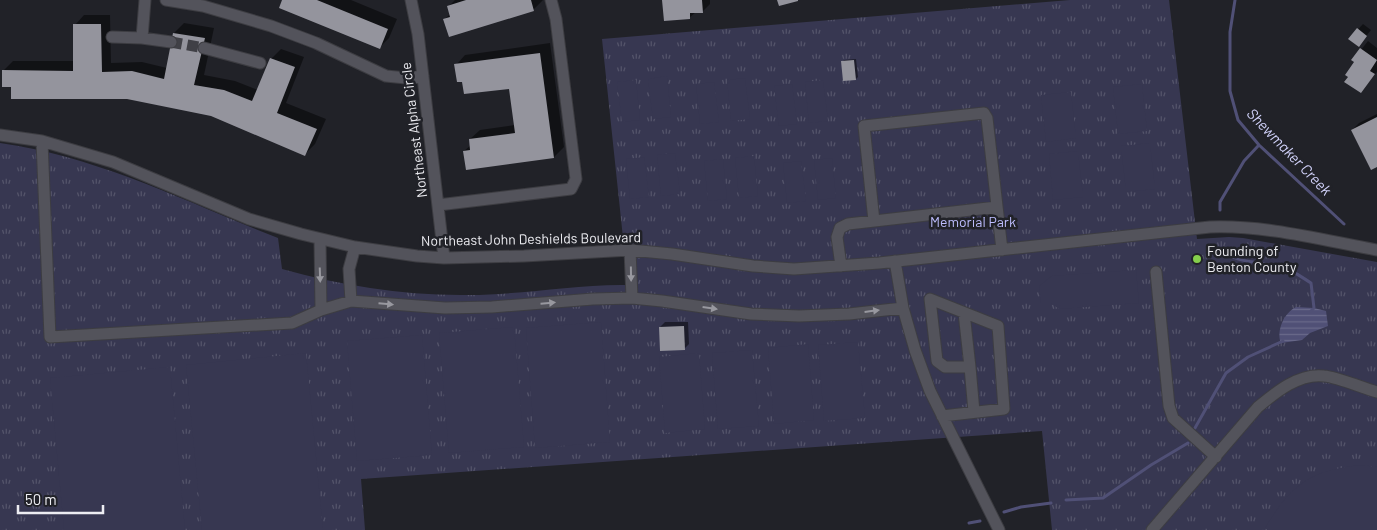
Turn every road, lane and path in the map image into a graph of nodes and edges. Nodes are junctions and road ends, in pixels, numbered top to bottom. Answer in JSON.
{"nodes":[{"id":1,"x":145,"y":0,"type":"edge"},
{"id":2,"x":166,"y":0,"type":"edge"},
{"id":3,"x":410,"y":0,"type":"edge"},
{"id":4,"x":551,"y":0,"type":"edge"},
{"id":5,"x":112,"y":37,"type":"dead end"},
{"id":6,"x":142,"y":38,"type":"junction"},
{"id":7,"x":172,"y":42,"type":"tunnel mouth"},
{"id":8,"x":204,"y":48,"type":"tunnel mouth"},
{"id":9,"x":260,"y":64,"type":"dead end"},
{"id":10,"x":423,"y":76,"type":"junction"},
{"id":11,"x":0,"y":135,"type":"edge"},
{"id":12,"x":42,"y":142,"type":"junction"},
{"id":13,"x":438,"y":204,"type":"junction"},
{"id":14,"x":997,"y":207,"type":"junction"},
{"id":15,"x":874,"y":221,"type":"junction"},
{"id":16,"x":320,"y":240,"type":"junction"},
{"id":17,"x":355,"y":247,"type":"junction"},
{"id":18,"x":630,"y":250,"type":"junction"},
{"id":19,"x":1002,"y":250,"type":"junction"},
{"id":20,"x":1377,"y":250,"type":"edge"},
{"id":21,"x":444,"y":258,"type":"junction"},
{"id":22,"x":895,"y":261,"type":"junction"},
{"id":23,"x":841,"y":266,"type":"junction"},
{"id":24,"x":1156,"y":272,"type":"dead end"},
{"id":25,"x":632,"y":298,"type":"junction"},
{"id":26,"x":351,"y":301,"type":"junction"},
{"id":27,"x":903,"y":308,"type":"junction"},
{"id":28,"x":321,"y":310,"type":"junction"},
{"id":29,"x":964,"y":313,"type":"junction"},
{"id":30,"x":970,"y":367,"type":"junction"},
{"id":31,"x":1377,"y":392,"type":"edge"},
{"id":32,"x":974,"y":412,"type":"junction"},
{"id":33,"x":942,"y":416,"type":"junction"},
{"id":34,"x":1216,"y":457,"type":"junction"},
{"id":35,"x":999,"y":530,"type":"edge"},
{"id":36,"x":1152,"y":530,"type":"edge"}],
"edges":[{"from":1,"to":6,"type":"street"},
{"from":2,"to":10,"type":"street"},
{"from":3,"to":10,"type":"street","name":"Northeast Alpha Circle"},
{"from":4,"to":13,"type":"street"},
{"from":5,"to":6,"type":"street"},
{"from":6,"to":7,"type":"street"},
{"from":8,"to":9,"type":"street"},
{"from":10,"to":13,"type":"street","name":"Northeast Alpha Circle"},
{"from":11,"to":12,"type":"street","name":"Northeast John Deshields Boulevard"},
{"from":12,"to":16,"type":"street","name":"Northeast John Deshields Boulevard"},
{"from":12,"to":28,"type":"street"},
{"from":13,"to":21,"type":"street","name":"Northeast Alpha Circle"},
{"from":14,"to":15,"type":"street"},
{"from":14,"to":15,"type":"street"},
{"from":14,"to":19,"type":"street"},
{"from":15,"to":23,"type":"street"},
{"from":16,"to":17,"type":"street","name":"Northeast John Deshields Boulevard"},
{"from":16,"to":28,"type":"street","one_way":true},
{"from":17,"to":21,"type":"street","name":"Northeast John Deshields Boulevard"},
{"from":17,"to":26,"type":"street"},
{"from":18,"to":21,"type":"street","name":"Northeast John Deshields Boulevard"},
{"from":18,"to":23,"type":"street","name":"Northeast John Deshields Boulevard"},
{"from":18,"to":25,"type":"street","one_way":true},
{"from":19,"to":20,"type":"street","name":"Northeast John Deshields Boulevard"},
{"from":19,"to":22,"type":"street","name":"Northeast John Deshields Boulevard"},
{"from":22,"to":23,"type":"street","name":"Northeast John Deshields Boulevard"},
{"from":22,"to":27,"type":"street"},
{"from":24,"to":34,"type":"street"},
{"from":26,"to":25,"type":"street","one_way":true},
{"from":25,"to":27,"type":"street","one_way":true},
{"from":26,"to":28,"type":"street"},
{"from":27,"to":33,"type":"street"},
{"from":29,"to":30,"type":"street"},
{"from":29,"to":30,"type":"street"},
{"from":29,"to":32,"type":"street"},
{"from":30,"to":32,"type":"street"},
{"from":31,"to":34,"type":"street"},
{"from":32,"to":33,"type":"street"},
{"from":33,"to":35,"type":"street"},
{"from":34,"to":36,"type":"street"}]}
